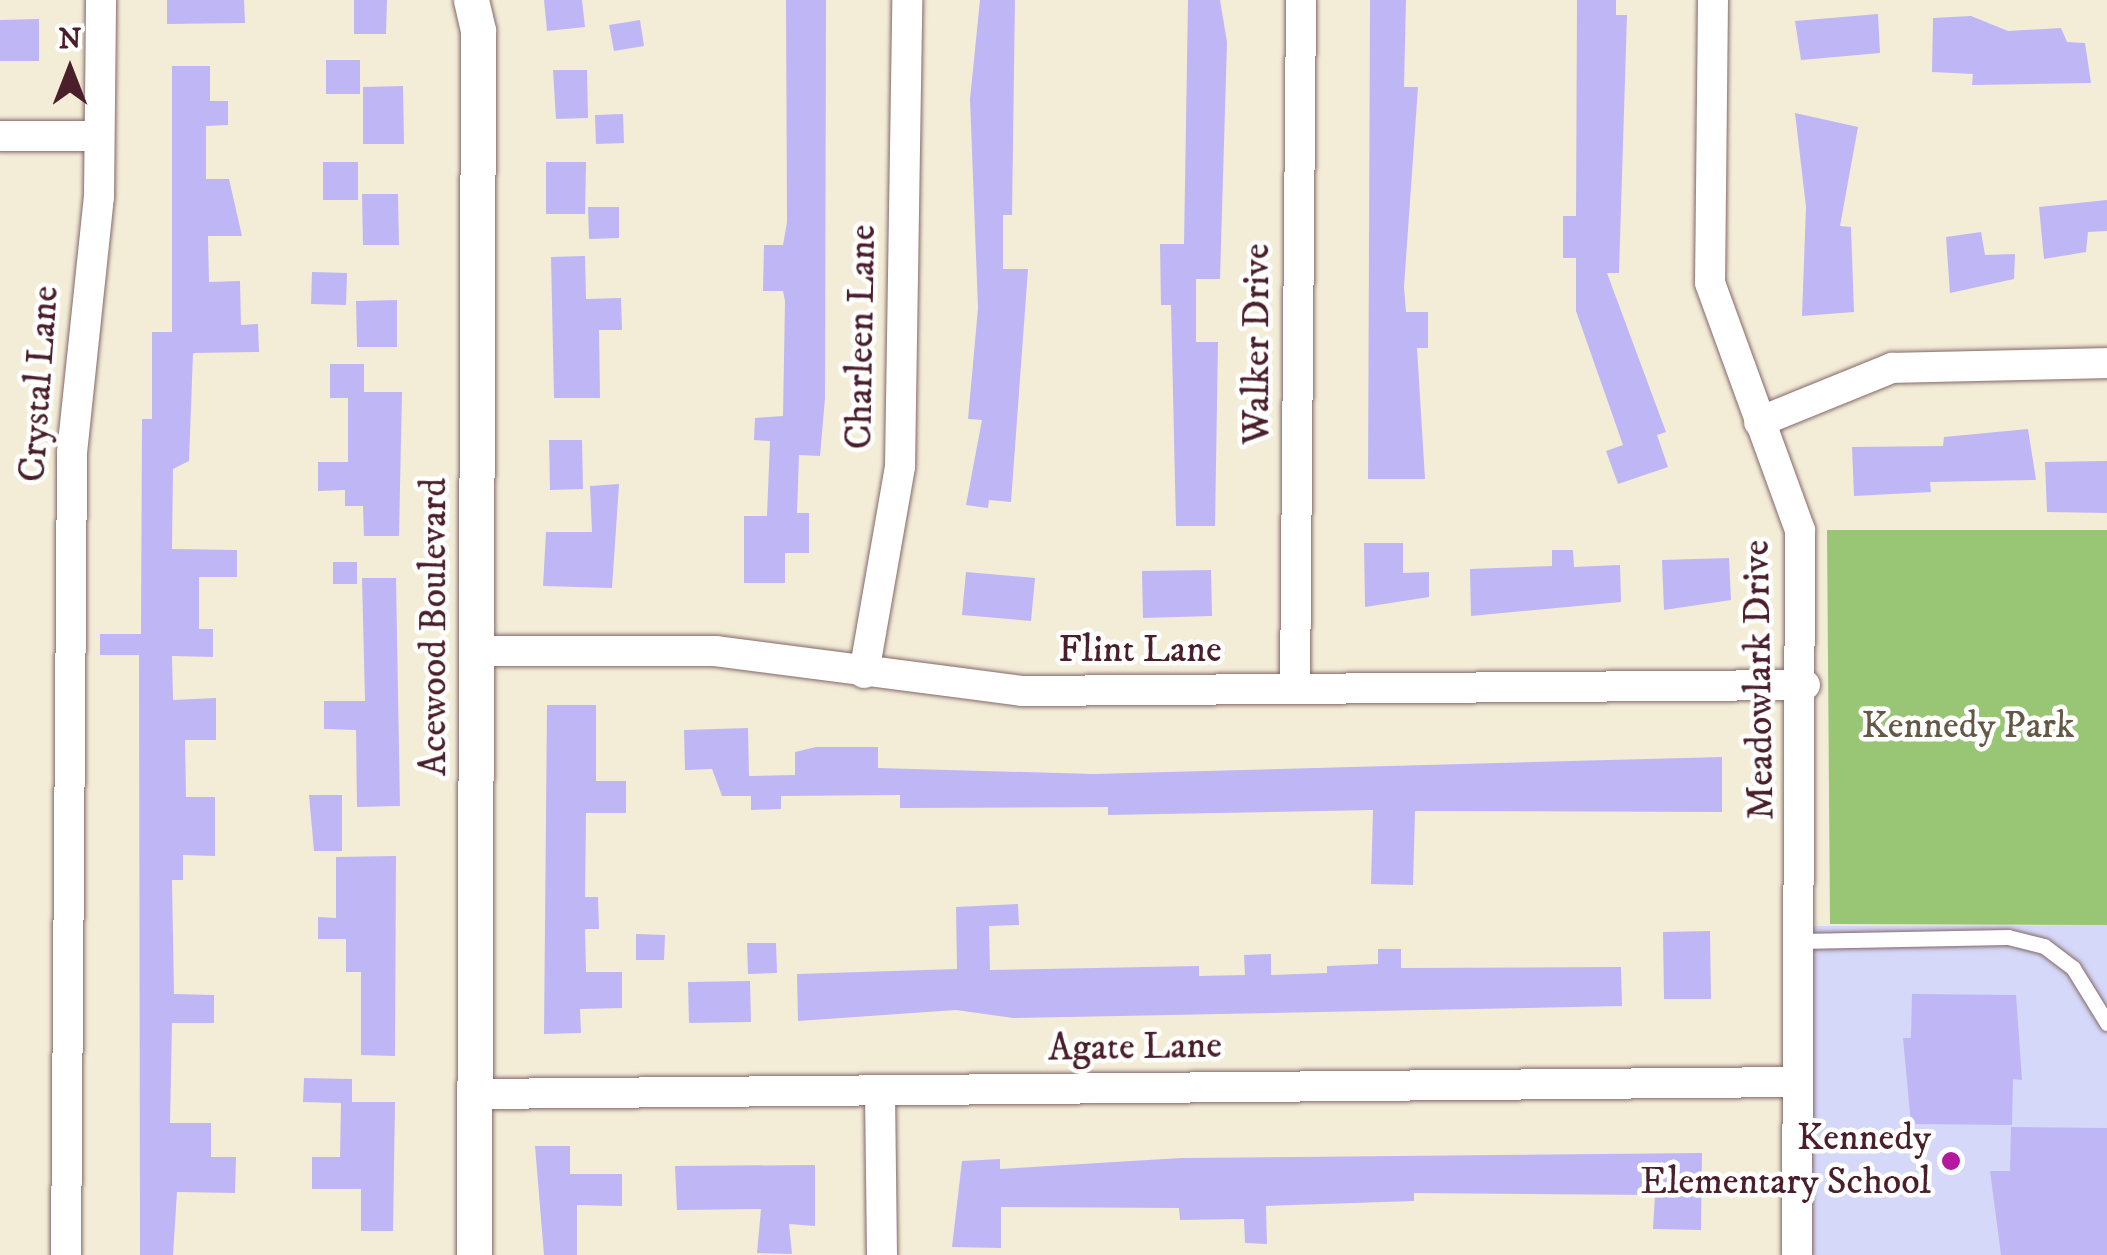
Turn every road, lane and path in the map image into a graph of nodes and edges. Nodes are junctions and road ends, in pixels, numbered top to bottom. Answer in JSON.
{"nodes":[{"id":1,"x":102,"y":0,"type":"edge"},
{"id":2,"x":471,"y":0,"type":"edge"},
{"id":3,"x":907,"y":0,"type":"edge"},
{"id":4,"x":1300,"y":0,"type":"edge"},
{"id":5,"x":1713,"y":0,"type":"edge"},
{"id":6,"x":0,"y":136,"type":"edge"},
{"id":7,"x":98,"y":136,"type":"junction"},
{"id":8,"x":2107,"y":363,"type":"edge"},
{"id":9,"x":1759,"y":422,"type":"junction"},
{"id":10,"x":479,"y":651,"type":"junction"},
{"id":11,"x":864,"y":673,"type":"junction"},
{"id":12,"x":1805,"y":685,"type":"junction"},
{"id":13,"x":1295,"y":690,"type":"junction"},
{"id":14,"x":1799,"y":941,"type":"junction"},
{"id":15,"x":2107,"y":1023,"type":"edge"},
{"id":16,"x":1796,"y":1082,"type":"junction"},
{"id":17,"x":880,"y":1090,"type":"junction"},
{"id":18,"x":475,"y":1094,"type":"junction"},
{"id":19,"x":66,"y":1255,"type":"edge"},
{"id":20,"x":474,"y":1255,"type":"edge"},
{"id":21,"x":882,"y":1255,"type":"edge"},
{"id":22,"x":1797,"y":1255,"type":"edge"}],
"edges":[{"from":1,"to":7,"type":"street","name":"Crystal Lane"},
{"from":2,"to":10,"type":"street","name":"Acewood Boulevard"},
{"from":3,"to":11,"type":"street","name":"Charleen Lane"},
{"from":4,"to":13,"type":"street","name":"Walker Drive"},
{"from":5,"to":9,"type":"street","name":"Meadowlark Drive"},
{"from":6,"to":7,"type":"street"},
{"from":7,"to":19,"type":"street","name":"Crystal Lane"},
{"from":8,"to":9,"type":"street"},
{"from":9,"to":12,"type":"street","name":"Meadowlark Drive"},
{"from":10,"to":11,"type":"street","name":"Flint Lane"},
{"from":10,"to":18,"type":"street","name":"Acewood Boulevard"},
{"from":11,"to":13,"type":"street","name":"Flint Lane"},
{"from":12,"to":13,"type":"street","name":"Flint Lane"},
{"from":12,"to":14,"type":"street","name":"Meadowlark Drive"},
{"from":14,"to":15,"type":"lane"},
{"from":14,"to":16,"type":"street","name":"Meadowlark Drive"},
{"from":16,"to":17,"type":"street","name":"Agate Lane"},
{"from":16,"to":22,"type":"street","name":"Meadowlark Drive"},
{"from":17,"to":18,"type":"street","name":"Agate Lane"},
{"from":17,"to":21,"type":"street"},
{"from":18,"to":20,"type":"street","name":"Acewood Boulevard"}]}
